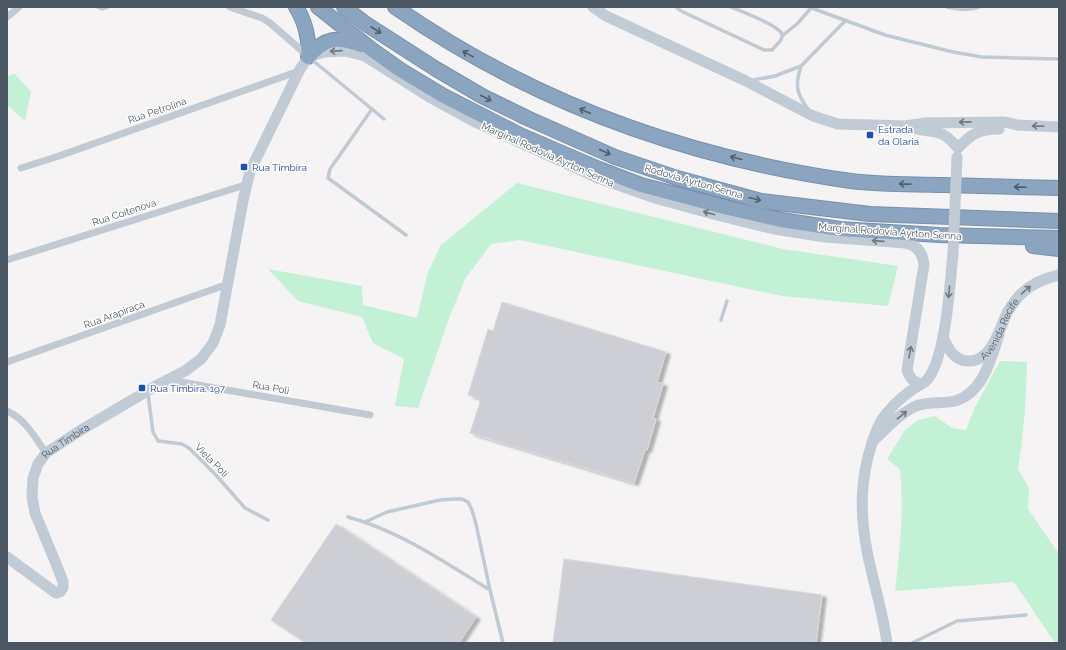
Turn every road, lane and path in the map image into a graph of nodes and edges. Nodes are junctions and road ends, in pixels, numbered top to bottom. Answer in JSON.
{"nodes":[{"id":1,"x":19,"y":7,"type":"edge"},
{"id":2,"x":97,"y":7,"type":"edge"},
{"id":3,"x":108,"y":7,"type":"edge"},
{"id":4,"x":230,"y":7,"type":"edge"},
{"id":5,"x":296,"y":7,"type":"edge"},
{"id":6,"x":318,"y":7,"type":"edge"},
{"id":7,"x":344,"y":7,"type":"edge"},
{"id":8,"x":395,"y":7,"type":"edge"},
{"id":9,"x":593,"y":7,"type":"edge"},
{"id":10,"x":676,"y":7,"type":"edge"},
{"id":11,"x":731,"y":7,"type":"edge"},
{"id":12,"x":810,"y":7,"type":"edge"},
{"id":13,"x":947,"y":7,"type":"edge"},
{"id":14,"x":979,"y":7,"type":"edge"},
{"id":15,"x":7,"y":17,"type":"edge"},
{"id":16,"x":846,"y":20,"type":"junction"},
{"id":17,"x":782,"y":36,"type":"junction"},
{"id":18,"x":371,"y":49,"type":"junction"},
{"id":19,"x":308,"y":57,"type":"junction"},
{"id":20,"x":1059,"y":59,"type":"edge"},
{"id":21,"x":801,"y":66,"type":"junction"},
{"id":22,"x":300,"y":71,"type":"junction"},
{"id":23,"x":746,"y":81,"type":"junction"},
{"id":24,"x":372,"y":109,"type":"junction"},
{"id":25,"x":813,"y":116,"type":"junction"},
{"id":26,"x":384,"y":119,"type":"dead end"},
{"id":27,"x":1017,"y":125,"type":"junction"},
{"id":28,"x":905,"y":126,"type":"junction"},
{"id":29,"x":1059,"y":127,"type":"edge"},
{"id":30,"x":957,"y":152,"type":"junction"},
{"id":31,"x":21,"y":168,"type":"dead end"},
{"id":32,"x":248,"y":184,"type":"junction"},
{"id":33,"x":1059,"y":188,"type":"edge"},
{"id":34,"x":1059,"y":221,"type":"edge"},
{"id":35,"x":406,"y":235,"type":"dead end"},
{"id":36,"x":968,"y":236,"type":"junction"},
{"id":37,"x":1059,"y":238,"type":"edge"},
{"id":38,"x":1059,"y":249,"type":"edge"},
{"id":39,"x":7,"y":260,"type":"edge"},
{"id":40,"x":1059,"y":275,"type":"edge"},
{"id":41,"x":228,"y":284,"type":"junction"},
{"id":42,"x":727,"y":301,"type":"dead end"},
{"id":43,"x":721,"y":320,"type":"dead end"},
{"id":44,"x":999,"y":335,"type":"junction"},
{"id":45,"x":943,"y":337,"type":"junction"},
{"id":46,"x":7,"y":362,"type":"edge"},
{"id":47,"x":169,"y":380,"type":"junction"},
{"id":48,"x":921,"y":384,"type":"junction"},
{"id":49,"x":147,"y":391,"type":"junction"},
{"id":50,"x":7,"y":411,"type":"edge"},
{"id":51,"x":370,"y":415,"type":"dead end"},
{"id":52,"x":873,"y":441,"type":"junction"},
{"id":53,"x":46,"y":453,"type":"junction"},
{"id":54,"x":348,"y":517,"type":"dead end"},
{"id":55,"x":268,"y":520,"type":"dead end"},
{"id":56,"x":365,"y":522,"type":"junction"},
{"id":57,"x":7,"y":557,"type":"edge"},
{"id":58,"x":490,"y":590,"type":"junction"},
{"id":59,"x":1026,"y":615,"type":"dead end"},
{"id":60,"x":503,"y":643,"type":"edge"},
{"id":61,"x":887,"y":643,"type":"edge"},
{"id":62,"x":912,"y":643,"type":"edge"}],
"edges":[{"from":1,"to":15,"type":"street"},
{"from":2,"to":3,"type":"lane"},
{"from":4,"to":19,"type":"street"},
{"from":5,"to":19,"type":"highway"},
{"from":6,"to":18,"type":"highway","name":"Marginal Rodovia Ayrton Senna"},
{"from":7,"to":34,"type":"highway","name":"Rodovia Ayrton Senna","one_way":true},
{"from":33,"to":8,"type":"highway","one_way":true},
{"from":9,"to":23,"type":"street"},
{"from":10,"to":17,"type":"lane"},
{"from":11,"to":17,"type":"lane"},
{"from":12,"to":16,"type":"lane"},
{"from":12,"to":17,"type":"lane"},
{"from":13,"to":14,"type":"lane"},
{"from":16,"to":20,"type":"lane"},
{"from":16,"to":21,"type":"lane"},
{"from":18,"to":19,"type":"highway"},
{"from":18,"to":36,"type":"highway","name":"Marginal Rodovia Ayrton Senna"},
{"from":19,"to":22,"type":"street","name":"Rua Timbira"},
{"from":19,"to":24,"type":"lane"},
{"from":48,"to":19,"type":"street","name":"Marginal Rodovia Ayrton Senna","one_way":true},
{"from":21,"to":23,"type":"lane"},
{"from":21,"to":25,"type":"lane"},
{"from":22,"to":31,"type":"street","name":"Rua Petrolina"},
{"from":22,"to":32,"type":"street","name":"Rua Timbira"},
{"from":23,"to":25,"type":"street"},
{"from":24,"to":26,"type":"lane"},
{"from":24,"to":35,"type":"lane"},
{"from":25,"to":28,"type":"street"},
{"from":27,"to":28,"type":"street","one_way":true},
{"from":29,"to":27,"type":"street","one_way":true},
{"from":27,"to":30,"type":"street"},
{"from":28,"to":30,"type":"street"},
{"from":30,"to":45,"type":"street","one_way":true,"bridge":true},
{"from":32,"to":39,"type":"street","name":"Rua Coitenova"},
{"from":32,"to":41,"type":"street","name":"Rua Timbira"},
{"from":36,"to":37,"type":"highway","name":"Marginal Rodovia Ayrton Senna"},
{"from":36,"to":38,"type":"highway"},
{"from":44,"to":40,"type":"street","name":"Avenida Recife","one_way":true},
{"from":41,"to":46,"type":"street","name":"Rua Arapiraca"},
{"from":41,"to":47,"type":"street","name":"Rua Timbira"},
{"from":42,"to":43,"type":"lane"},
{"from":44,"to":45,"type":"street","name":"Avenida Recife"},
{"from":52,"to":44,"type":"street","one_way":true},
{"from":45,"to":48,"type":"street"},
{"from":47,"to":49,"type":"street","name":"Rua Timbira"},
{"from":47,"to":51,"type":"street","name":"Rua Poli"},
{"from":48,"to":52,"type":"street"},
{"from":49,"to":53,"type":"street","name":"Rua Timbira"},
{"from":49,"to":55,"type":"lane","name":"Viela Poli"},
{"from":50,"to":53,"type":"street"},
{"from":52,"to":61,"type":"street"},
{"from":53,"to":57,"type":"street","name":"Rua Timbira"},
{"from":54,"to":56,"type":"lane"},
{"from":56,"to":58,"type":"lane"},
{"from":56,"to":58,"type":"lane"},
{"from":58,"to":60,"type":"lane"},
{"from":59,"to":62,"type":"lane"}]}
